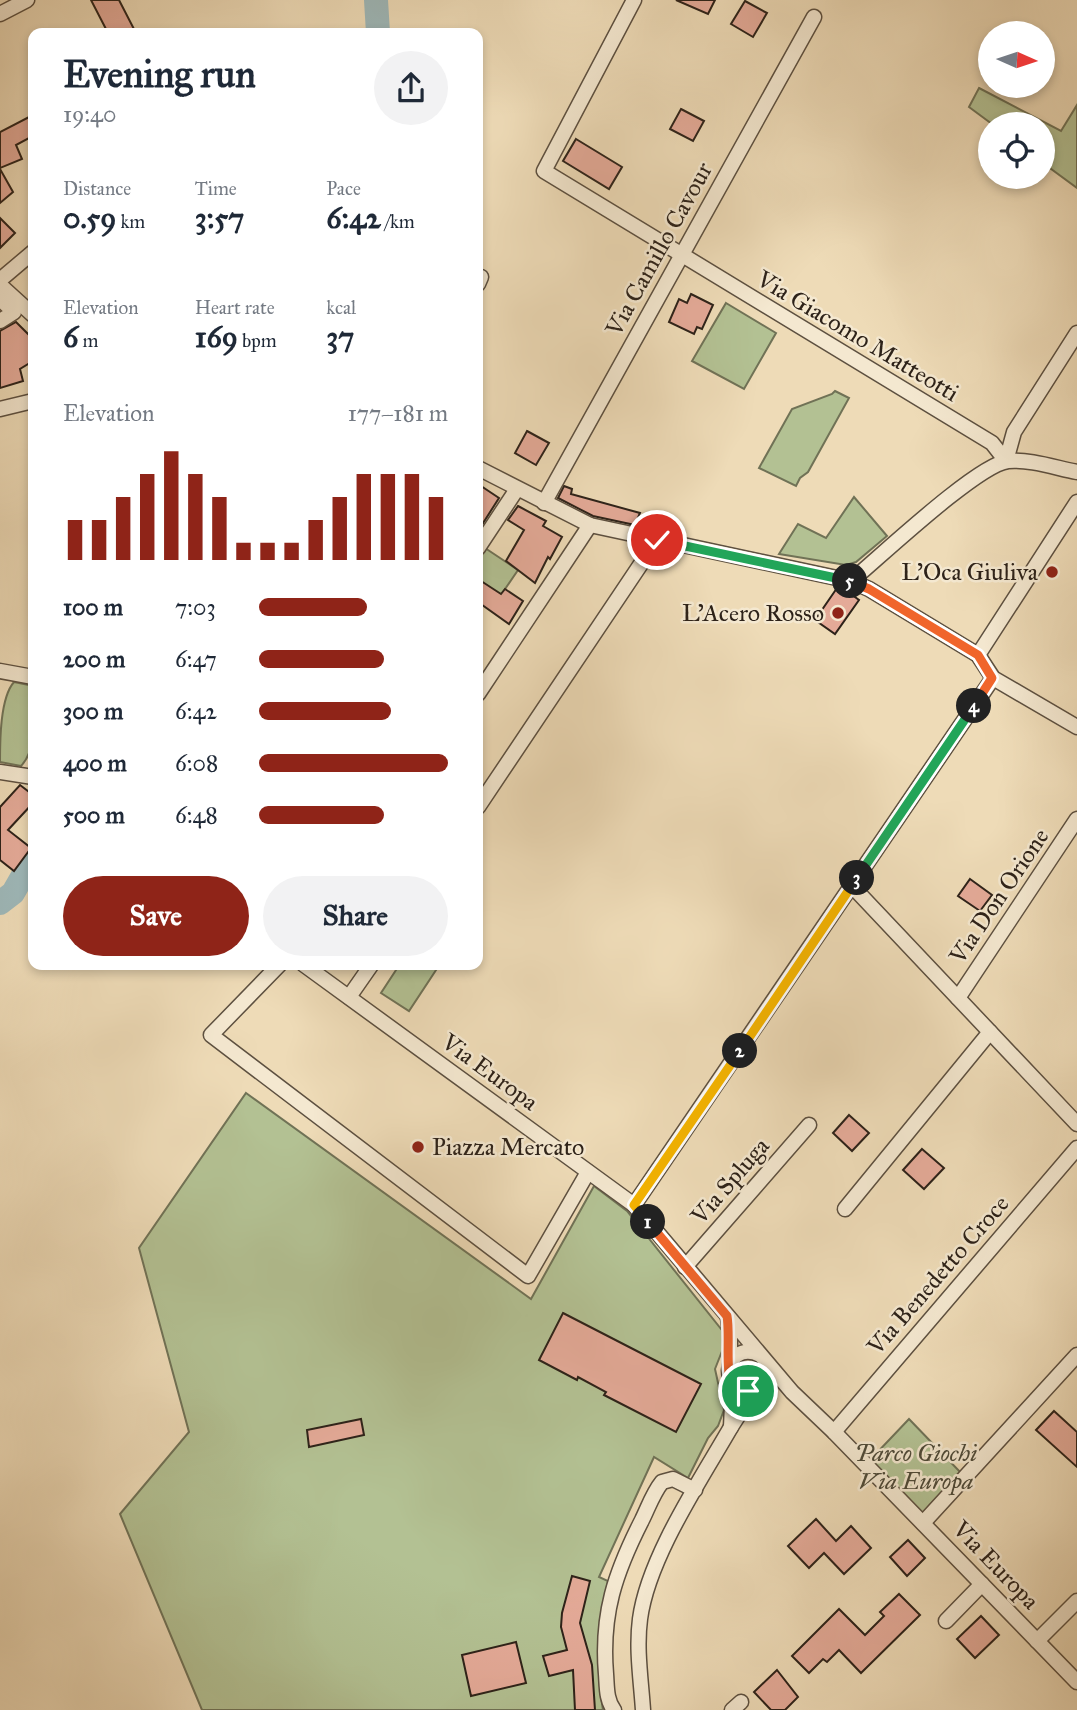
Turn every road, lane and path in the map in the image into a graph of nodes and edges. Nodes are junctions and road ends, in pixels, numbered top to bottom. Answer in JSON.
{"nodes":[{"id":1,"x":27,"y":0,"type":"edge"},
{"id":2,"x":634,"y":0,"type":"edge"},
{"id":3,"x":0,"y":14,"type":"edge"},
{"id":4,"x":814,"y":18,"type":"dead end"},
{"id":5,"x":681,"y":256,"type":"junction"},
{"id":6,"x":28,"y":257,"type":"edge"},
{"id":7,"x":0,"y":283,"type":"edge"},
{"id":8,"x":0,"y":299,"type":"edge"},
{"id":9,"x":28,"y":310,"type":"edge"},
{"id":10,"x":0,"y":321,"type":"edge"},
{"id":11,"x":1077,"y":333,"type":"edge"},
{"id":12,"x":28,"y":402,"type":"edge"},
{"id":13,"x":0,"y":410,"type":"edge"},
{"id":14,"x":1006,"y":461,"type":"junction"},
{"id":15,"x":483,"y":471,"type":"edge"},
{"id":16,"x":1077,"y":472,"type":"edge"},
{"id":17,"x":517,"y":489,"type":"junction"},
{"id":18,"x":1077,"y":502,"type":"edge"},
{"id":19,"x":544,"y":503,"type":"junction"},
{"id":20,"x":590,"y":525,"type":"junction"},
{"id":21,"x":483,"y":540,"type":"edge"},
{"id":22,"x":657,"y":540,"type":"junction"},
{"id":23,"x":851,"y":581,"type":"junction"},
{"id":24,"x":978,"y":655,"type":"junction"},
{"id":25,"x":1,"y":672,"type":"edge"},
{"id":26,"x":28,"y":676,"type":"edge"},
{"id":27,"x":992,"y":678,"type":"junction"},
{"id":28,"x":483,"y":686,"type":"edge"},
{"id":29,"x":1077,"y":727,"type":"edge"},
{"id":30,"x":0,"y":772,"type":"edge"},
{"id":31,"x":28,"y":776,"type":"edge"},
{"id":32,"x":483,"y":800,"type":"edge"},
{"id":33,"x":1077,"y":819,"type":"edge"},
{"id":34,"x":852,"y":886,"type":"junction"},
{"id":35,"x":274,"y":970,"type":"edge"},
{"id":36,"x":311,"y":970,"type":"edge"},
{"id":37,"x":368,"y":970,"type":"edge"},
{"id":38,"x":349,"y":997,"type":"junction"},
{"id":39,"x":958,"y":998,"type":"junction"},
{"id":40,"x":990,"y":1032,"type":"junction"},
{"id":41,"x":1077,"y":1124,"type":"edge"},
{"id":42,"x":809,"y":1125,"type":"dead end"},
{"id":43,"x":1077,"y":1148,"type":"edge"},
{"id":44,"x":588,"y":1172,"type":"junction"},
{"id":45,"x":634,"y":1205,"type":"junction"},
{"id":46,"x":845,"y":1209,"type":"dead end"},
{"id":47,"x":685,"y":1267,"type":"junction"},
{"id":48,"x":727,"y":1316,"type":"junction"},
{"id":49,"x":1077,"y":1355,"type":"edge"},
{"id":50,"x":764,"y":1360,"type":"junction"},
{"id":51,"x":730,"y":1365,"type":"junction"},
{"id":52,"x":733,"y":1383,"type":"junction"},
{"id":53,"x":760,"y":1387,"type":"junction"},
{"id":54,"x":792,"y":1392,"type":"junction"},
{"id":55,"x":731,"y":1427,"type":"junction"},
{"id":56,"x":834,"y":1432,"type":"junction"},
{"id":57,"x":695,"y":1490,"type":"junction"},
{"id":58,"x":923,"y":1523,"type":"junction"},
{"id":59,"x":982,"y":1584,"type":"junction"},
{"id":60,"x":1077,"y":1601,"type":"edge"},
{"id":61,"x":946,"y":1621,"type":"dead end"},
{"id":62,"x":1037,"y":1641,"type":"junction"},
{"id":63,"x":1077,"y":1682,"type":"edge"},
{"id":64,"x":614,"y":1710,"type":"edge"},
{"id":65,"x":643,"y":1710,"type":"edge"}],
"edges":[{"from":1,"to":3,"type":"street"},
{"from":2,"to":5,"type":"street","name":"Via Giacomo Matteotti"},
{"from":4,"to":5,"type":"street","name":"Via Camillo Cavour"},
{"from":5,"to":14,"type":"street","name":"Via Giacomo Matteotti"},
{"from":5,"to":19,"type":"street","name":"Via Camillo Cavour"},
{"from":6,"to":7,"type":"street"},
{"from":7,"to":9,"type":"street"},
{"from":8,"to":10,"type":"street"},
{"from":11,"to":14,"type":"street"},
{"from":12,"to":13,"type":"street"},
{"from":14,"to":16,"type":"street"},
{"from":14,"to":23,"type":"street"},
{"from":15,"to":17,"type":"street"},
{"from":17,"to":19,"type":"street"},
{"from":17,"to":21,"type":"street"},
{"from":18,"to":24,"type":"street"},
{"from":19,"to":20,"type":"street"},
{"from":20,"to":22,"type":"street"},
{"from":20,"to":28,"type":"street"},
{"from":22,"to":23,"type":"street"},
{"from":22,"to":32,"type":"street"},
{"from":23,"to":24,"type":"street"},
{"from":24,"to":27,"type":"street"},
{"from":25,"to":26,"type":"street"},
{"from":27,"to":29,"type":"street"},
{"from":27,"to":34,"type":"street"},
{"from":30,"to":31,"type":"street"},
{"from":33,"to":39,"type":"street","name":"Via Don Orione"},
{"from":34,"to":39,"type":"street"},
{"from":34,"to":45,"type":"street"},
{"from":35,"to":44,"type":"street"},
{"from":36,"to":38,"type":"street","name":"Via Europa"},
{"from":37,"to":38,"type":"street"},
{"from":38,"to":44,"type":"street","name":"Via Europa"},
{"from":39,"to":40,"type":"street"},
{"from":40,"to":41,"type":"street"},
{"from":40,"to":46,"type":"street"},
{"from":42,"to":47,"type":"street","name":"Via Spluga"},
{"from":43,"to":56,"type":"street","name":"Via Benedetto Croce"},
{"from":44,"to":45,"type":"street","name":"Via Europa"},
{"from":45,"to":47,"type":"street","name":"Via Europa"},
{"from":47,"to":48,"type":"street","name":"Via Europa"},
{"from":48,"to":50,"type":"street","name":"Via Europa"},
{"from":48,"to":51,"type":"street"},
{"from":49,"to":58,"type":"street"},
{"from":50,"to":51,"type":"street"},
{"from":50,"to":53,"type":"street"},
{"from":50,"to":54,"type":"street","name":"Via Europa"},
{"from":51,"to":52,"type":"street"},
{"from":52,"to":53,"type":"street"},
{"from":52,"to":55,"type":"street"},
{"from":53,"to":54,"type":"street"},
{"from":53,"to":55,"type":"street"},
{"from":54,"to":56,"type":"street","name":"Via Europa"},
{"from":55,"to":57,"type":"street"},
{"from":56,"to":58,"type":"street","name":"Via Europa"},
{"from":57,"to":64,"type":"street"},
{"from":57,"to":65,"type":"street"},
{"from":58,"to":59,"type":"street","name":"Via Europa"},
{"from":59,"to":61,"type":"street"},
{"from":59,"to":62,"type":"street","name":"Via Europa"},
{"from":60,"to":62,"type":"street"},
{"from":62,"to":63,"type":"street","name":"Via Europa"}]}
